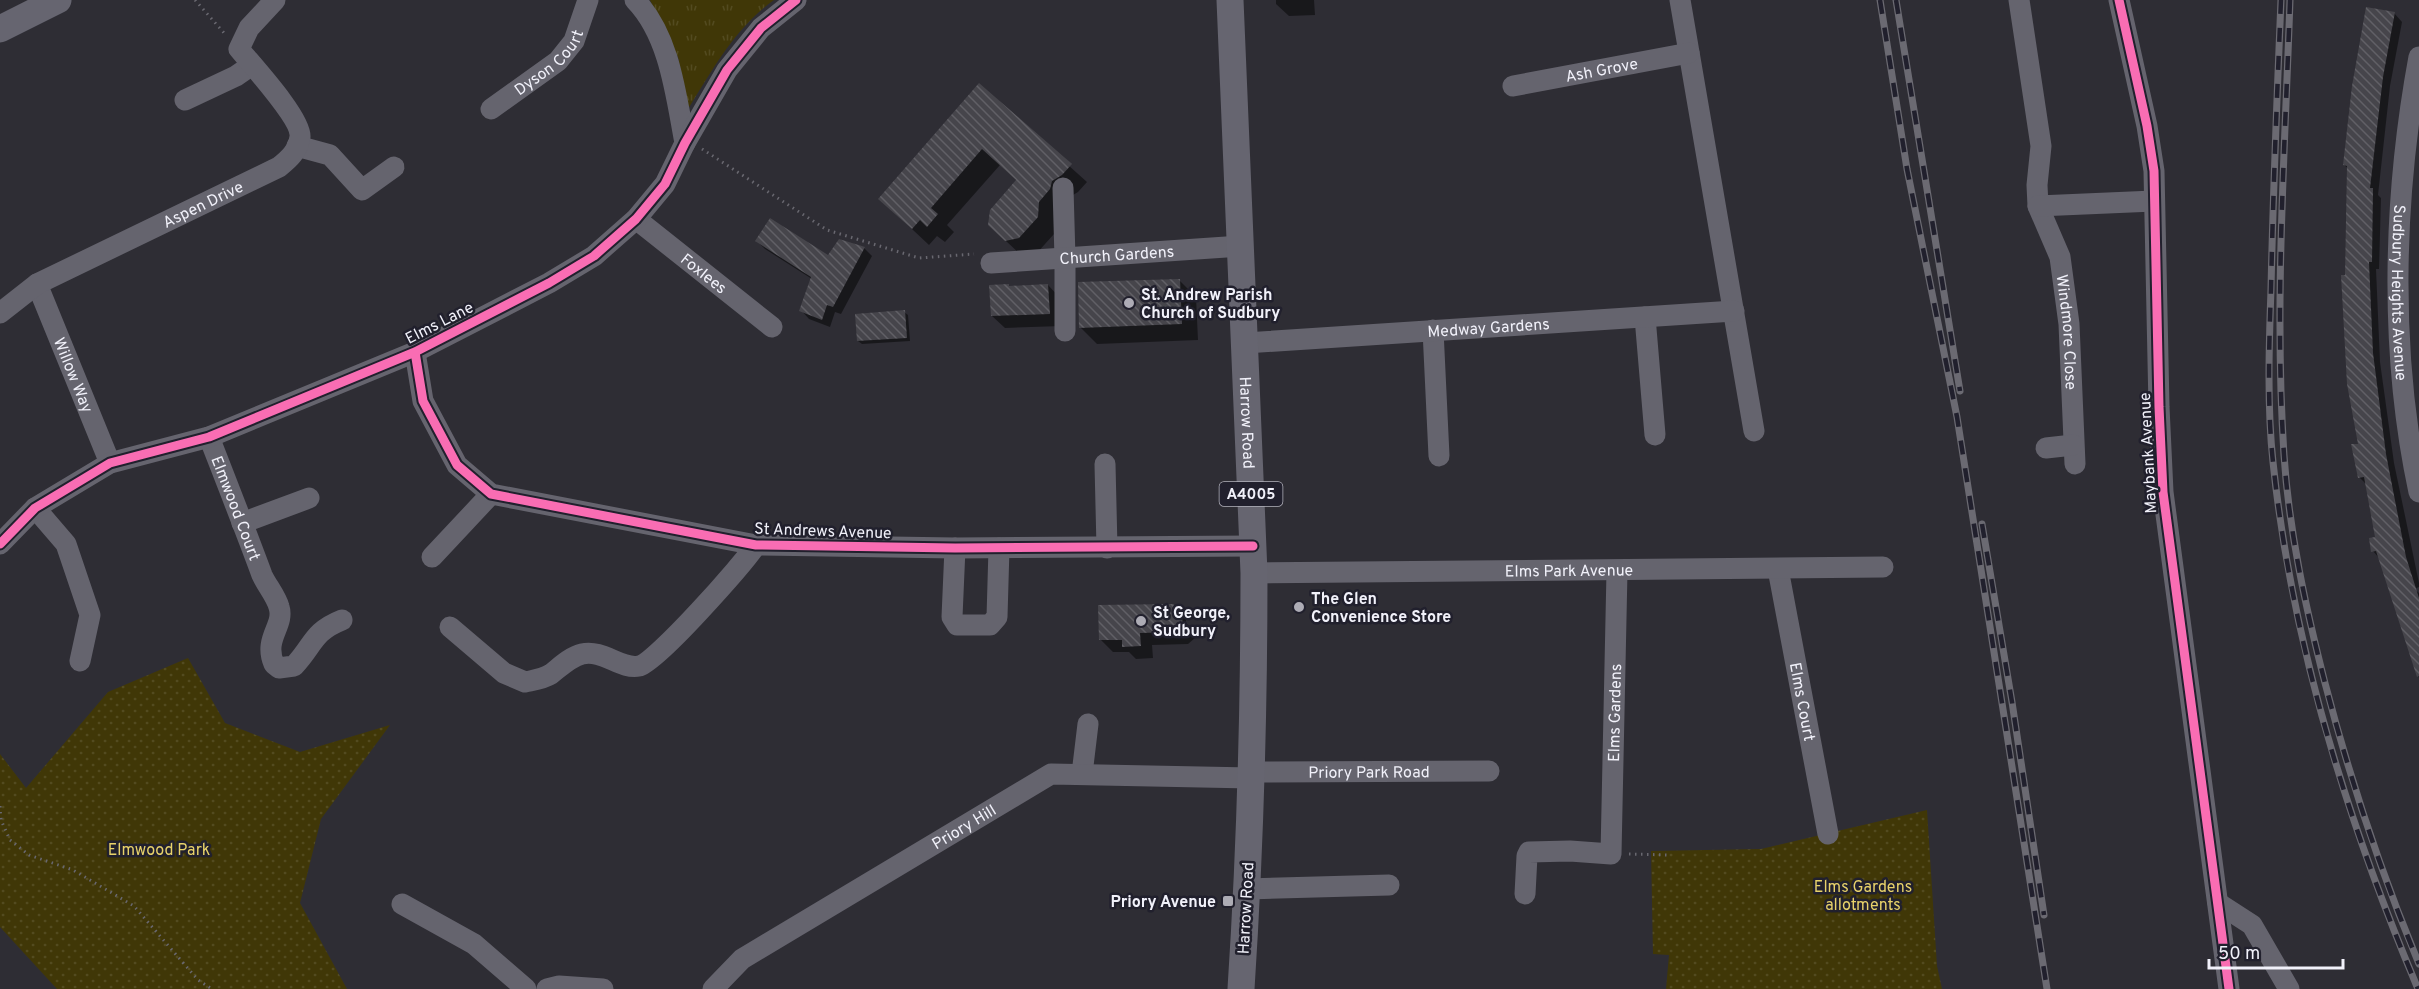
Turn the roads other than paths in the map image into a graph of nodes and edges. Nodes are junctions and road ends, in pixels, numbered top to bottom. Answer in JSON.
{"nodes":[{"id":1,"x":58,"y":0,"type":"edge"},
{"id":2,"x":275,"y":0,"type":"edge"},
{"id":3,"x":588,"y":0,"type":"edge"},
{"id":4,"x":635,"y":0,"type":"edge"},
{"id":5,"x":796,"y":0,"type":"edge"},
{"id":6,"x":1230,"y":0,"type":"edge"},
{"id":7,"x":1680,"y":0,"type":"edge"},
{"id":8,"x":2019,"y":0,"type":"edge"},
{"id":9,"x":2119,"y":0,"type":"edge"},
{"id":10,"x":0,"y":29,"type":"edge"},
{"id":11,"x":1689,"y":53,"type":"junction"},
{"id":12,"x":245,"y":57,"type":"junction"},
{"id":13,"x":2419,"y":57,"type":"edge"},
{"id":14,"x":1513,"y":86,"type":"dead end"},
{"id":15,"x":185,"y":100,"type":"dead end"},
{"id":16,"x":491,"y":109,"type":"dead end"},
{"id":17,"x":685,"y":143,"type":"junction"},
{"id":18,"x":297,"y":146,"type":"junction"},
{"id":19,"x":394,"y":167,"type":"dead end"},
{"id":20,"x":2411,"y":183,"type":"edge"},
{"id":21,"x":1063,"y":188,"type":"dead end"},
{"id":22,"x":2154,"y":201,"type":"junction"},
{"id":23,"x":2037,"y":206,"type":"junction"},
{"id":24,"x":636,"y":219,"type":"junction"},
{"id":25,"x":1242,"y":246,"type":"junction"},
{"id":26,"x":1065,"y":258,"type":"junction"},
{"id":27,"x":991,"y":263,"type":"road end"},
{"id":28,"x":37,"y":284,"type":"junction"},
{"id":29,"x":1734,"y":311,"type":"junction"},
{"id":30,"x":0,"y":314,"type":"edge"},
{"id":31,"x":1645,"y":317,"type":"junction"},
{"id":32,"x":772,"y":327,"type":"dead end"},
{"id":33,"x":1433,"y":330,"type":"junction"},
{"id":34,"x":1065,"y":331,"type":"dead end"},
{"id":35,"x":1245,"y":343,"type":"junction"},
{"id":36,"x":415,"y":351,"type":"junction"},
{"id":37,"x":2411,"y":380,"type":"edge"},
{"id":38,"x":1754,"y":431,"type":"dead end"},
{"id":39,"x":1654,"y":435,"type":"dead end"},
{"id":40,"x":209,"y":437,"type":"junction"},
{"id":41,"x":2046,"y":448,"type":"dead end"},
{"id":42,"x":1439,"y":456,"type":"dead end"},
{"id":43,"x":110,"y":463,"type":"junction"},
{"id":44,"x":1105,"y":464,"type":"dead end"},
{"id":45,"x":2419,"y":492,"type":"edge"},
{"id":46,"x":490,"y":494,"type":"junction"},
{"id":47,"x":309,"y":498,"type":"dead end"},
{"id":48,"x":35,"y":508,"type":"junction"},
{"id":49,"x":242,"y":523,"type":"junction"},
{"id":50,"x":0,"y":544,"type":"edge"},
{"id":51,"x":756,"y":545,"type":"junction"},
{"id":52,"x":1253,"y":546,"type":"junction"},
{"id":53,"x":955,"y":548,"type":"junction"},
{"id":54,"x":999,"y":548,"type":"junction"},
{"id":55,"x":1107,"y":548,"type":"junction"},
{"id":56,"x":432,"y":557,"type":"dead end"},
{"id":57,"x":1883,"y":567,"type":"dead end"},
{"id":58,"x":1778,"y":569,"type":"junction"},
{"id":59,"x":1617,"y":571,"type":"junction"},
{"id":60,"x":1254,"y":573,"type":"junction"},
{"id":61,"x":342,"y":620,"type":"dead end"},
{"id":62,"x":450,"y":627,"type":"dead end"},
{"id":63,"x":80,"y":661,"type":"dead end"},
{"id":64,"x":1088,"y":724,"type":"dead end"},
{"id":65,"x":1489,"y":771,"type":"dead end"},
{"id":66,"x":1082,"y":774,"type":"junction"},
{"id":67,"x":1251,"y":775,"type":"junction"},
{"id":68,"x":1828,"y":834,"type":"dead end"},
{"id":69,"x":1389,"y":885,"type":"dead end"},
{"id":70,"x":1247,"y":889,"type":"junction"},
{"id":71,"x":1525,"y":894,"type":"dead end"},
{"id":72,"x":2218,"y":903,"type":"junction"},
{"id":73,"x":402,"y":904,"type":"dead end"},
{"id":74,"x":526,"y":989,"type":"edge"},
{"id":75,"x":547,"y":989,"type":"edge"},
{"id":76,"x":603,"y":989,"type":"edge"},
{"id":77,"x":713,"y":989,"type":"edge"},
{"id":78,"x":1240,"y":989,"type":"edge"},
{"id":79,"x":2229,"y":989,"type":"edge"},
{"id":80,"x":2289,"y":989,"type":"edge"}],
"edges":[{"from":1,"to":10,"type":"main road"},
{"from":2,"to":12,"type":"street"},
{"from":3,"to":16,"type":"street","name":"Dyson Court"},
{"from":4,"to":17,"type":"street"},
{"from":5,"to":17,"type":"street","name":"Elms Lane"},
{"from":6,"to":25,"type":"main road","name":"Harrow Road","number":"A4005"},
{"from":7,"to":11,"type":"street"},
{"from":8,"to":23,"type":"street","name":"Windmore Close"},
{"from":9,"to":22,"type":"street","name":"Maybank Avenue"},
{"from":11,"to":14,"type":"street","name":"Ash Grove"},
{"from":11,"to":29,"type":"street"},
{"from":12,"to":15,"type":"street"},
{"from":12,"to":18,"type":"street"},
{"from":13,"to":20,"type":"street","name":"Sudbury Heights Avenue"},
{"from":17,"to":24,"type":"street","name":"Elms Lane"},
{"from":18,"to":19,"type":"street"},
{"from":18,"to":28,"type":"street","name":"Aspen Drive"},
{"from":20,"to":37,"type":"street","name":"Sudbury Heights Avenue"},
{"from":21,"to":26,"type":"street"},
{"from":22,"to":23,"type":"street"},
{"from":22,"to":72,"type":"street","name":"Maybank Avenue"},
{"from":23,"to":41,"type":"street","name":"Windmore Close"},
{"from":24,"to":32,"type":"street","name":"Foxlees"},
{"from":24,"to":36,"type":"street","name":"Elms Lane"},
{"from":25,"to":26,"type":"street","name":"Church Gardens"},
{"from":25,"to":35,"type":"main road","name":"Harrow Road","number":"A4005"},
{"from":26,"to":27,"type":"street","name":"Church Gardens"},
{"from":26,"to":34,"type":"street"},
{"from":28,"to":30,"type":"street","name":"Aspen Drive"},
{"from":28,"to":43,"type":"street","name":"Willow Way"},
{"from":29,"to":31,"type":"street","name":"Medway Gardens"},
{"from":29,"to":38,"type":"street"},
{"from":31,"to":33,"type":"street","name":"Medway Gardens"},
{"from":31,"to":39,"type":"street"},
{"from":33,"to":35,"type":"street","name":"Medway Gardens"},
{"from":33,"to":42,"type":"street"},
{"from":35,"to":52,"type":"main road","name":"Harrow Road","number":"A4005"},
{"from":36,"to":40,"type":"street","name":"Elms Lane"},
{"from":36,"to":46,"type":"street"},
{"from":37,"to":45,"type":"street","name":"Sudbury Heights Avenue"},
{"from":40,"to":43,"type":"street","name":"Elms Lane"},
{"from":40,"to":49,"type":"street","name":"Elmwood Court"},
{"from":43,"to":48,"type":"street","name":"Elms Lane"},
{"from":44,"to":55,"type":"street"},
{"from":46,"to":51,"type":"street","name":"St Andrews Avenue"},
{"from":46,"to":56,"type":"street"},
{"from":47,"to":49,"type":"street"},
{"from":48,"to":50,"type":"street","name":"Elms Lane"},
{"from":48,"to":63,"type":"street"},
{"from":49,"to":61,"type":"street","name":"Elmwood Court"},
{"from":51,"to":53,"type":"street","name":"St Andrews Avenue"},
{"from":51,"to":62,"type":"street","name":"St Andrews Avenue"},
{"from":52,"to":55,"type":"street","name":"St Andrews Avenue"},
{"from":52,"to":60,"type":"main road","name":"Harrow Road","number":"A4005"},
{"from":53,"to":54,"type":"street","name":"St Andrews Avenue"},
{"from":53,"to":54,"type":"street"},
{"from":54,"to":55,"type":"street","name":"St Andrews Avenue"},
{"from":57,"to":58,"type":"street","name":"Elms Park Avenue"},
{"from":58,"to":59,"type":"street","name":"Elms Park Avenue"},
{"from":58,"to":68,"type":"street","name":"Elms Court"},
{"from":59,"to":60,"type":"street","name":"Elms Park Avenue"},
{"from":59,"to":71,"type":"street","name":"Elms Gardens"},
{"from":60,"to":67,"type":"main road","name":"Harrow Road","number":"A4005"},
{"from":64,"to":66,"type":"street"},
{"from":65,"to":67,"type":"street","name":"Priory Park Road"},
{"from":66,"to":67,"type":"street","name":"Priory Hill"},
{"from":66,"to":77,"type":"street","name":"Priory Hill"},
{"from":67,"to":70,"type":"main road","name":"Harrow Road","number":"A4005"},
{"from":69,"to":70,"type":"street"},
{"from":70,"to":78,"type":"main road","name":"Harrow Road","number":"A4005"},
{"from":72,"to":79,"type":"street","name":"Maybank Avenue"},
{"from":72,"to":80,"type":"street"},
{"from":73,"to":74,"type":"street"},
{"from":75,"to":76,"type":"street"}]}
